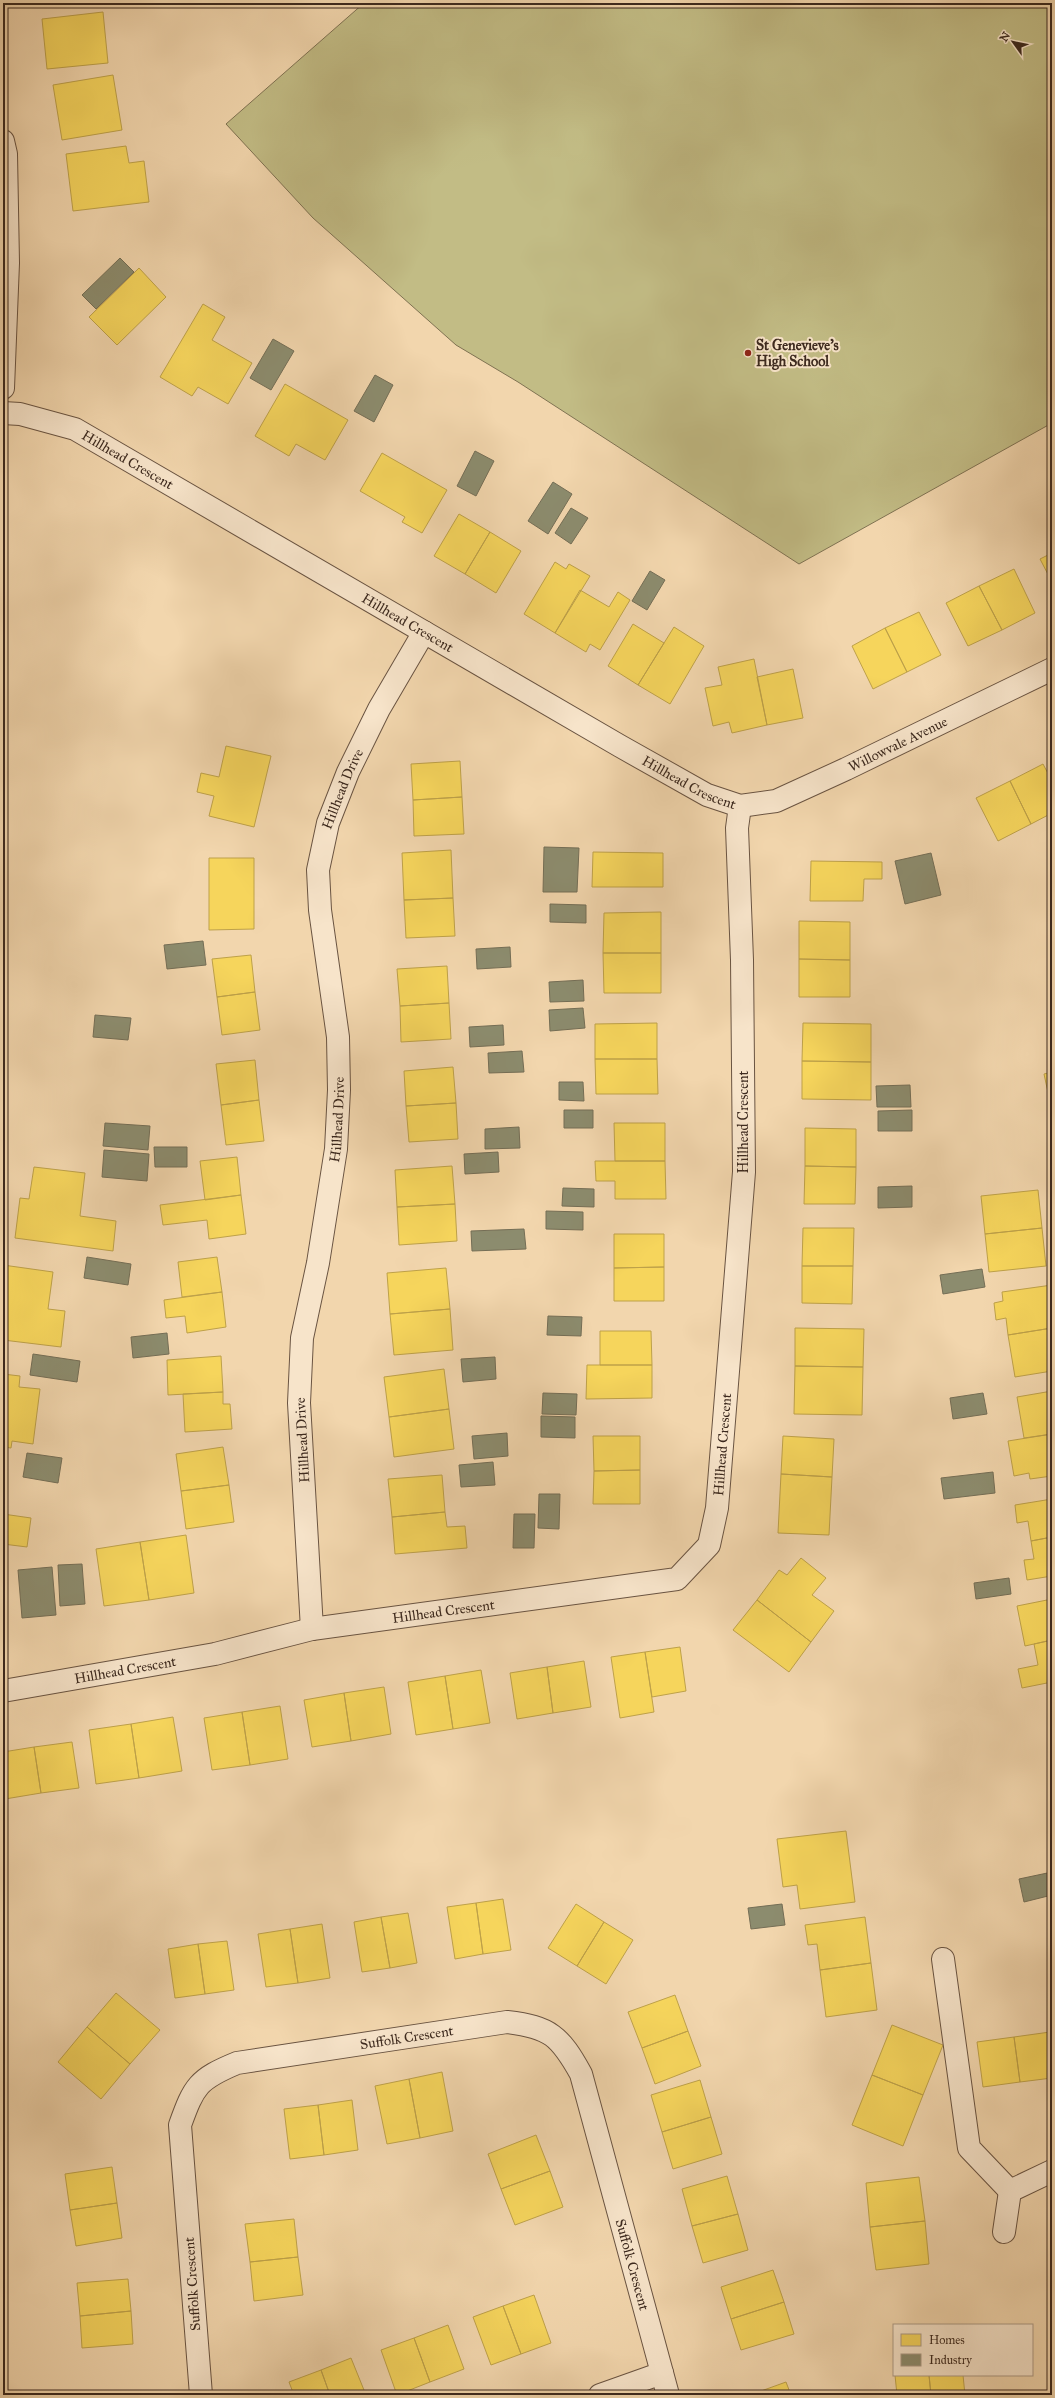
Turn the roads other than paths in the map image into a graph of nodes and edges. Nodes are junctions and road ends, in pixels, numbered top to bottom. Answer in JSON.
{"nodes":[{"id":1,"x":3,"y":141,"type":"edge"},
{"id":2,"x":3,"y":388,"type":"edge"},
{"id":3,"x":3,"y":413,"type":"edge"},
{"id":4,"x":424,"y":632,"type":"junction"},
{"id":5,"x":1052,"y":669,"type":"edge"},
{"id":6,"x":740,"y":806,"type":"junction"},
{"id":7,"x":312,"y":1629,"type":"junction"},
{"id":8,"x":3,"y":1691,"type":"edge"},
{"id":9,"x":943,"y":1959,"type":"dead end"},
{"id":10,"x":1052,"y":2172,"type":"edge"},
{"id":11,"x":1010,"y":2191,"type":"junction"},
{"id":12,"x":1004,"y":2232,"type":"dead end"},
{"id":13,"x":662,"y":2373,"type":"junction"},
{"id":14,"x":201,"y":2395,"type":"edge"},
{"id":15,"x":600,"y":2395,"type":"edge"},
{"id":16,"x":668,"y":2395,"type":"edge"}],
"edges":[{"from":1,"to":2,"type":"street"},
{"from":3,"to":4,"type":"street","name":"Hillhead Crescent"},
{"from":4,"to":6,"type":"street","name":"Hillhead Crescent"},
{"from":4,"to":7,"type":"street","name":"Hillhead Drive"},
{"from":5,"to":6,"type":"street","name":"Willowvale Avenue"},
{"from":6,"to":7,"type":"street","name":"Hillhead Crescent"},
{"from":7,"to":8,"type":"street","name":"Hillhead Crescent"},
{"from":9,"to":11,"type":"street"},
{"from":10,"to":11,"type":"street"},
{"from":11,"to":12,"type":"street"},
{"from":13,"to":14,"type":"street","name":"Suffolk Crescent"},
{"from":13,"to":15,"type":"street"},
{"from":13,"to":16,"type":"street","name":"Suffolk Crescent"}]}
